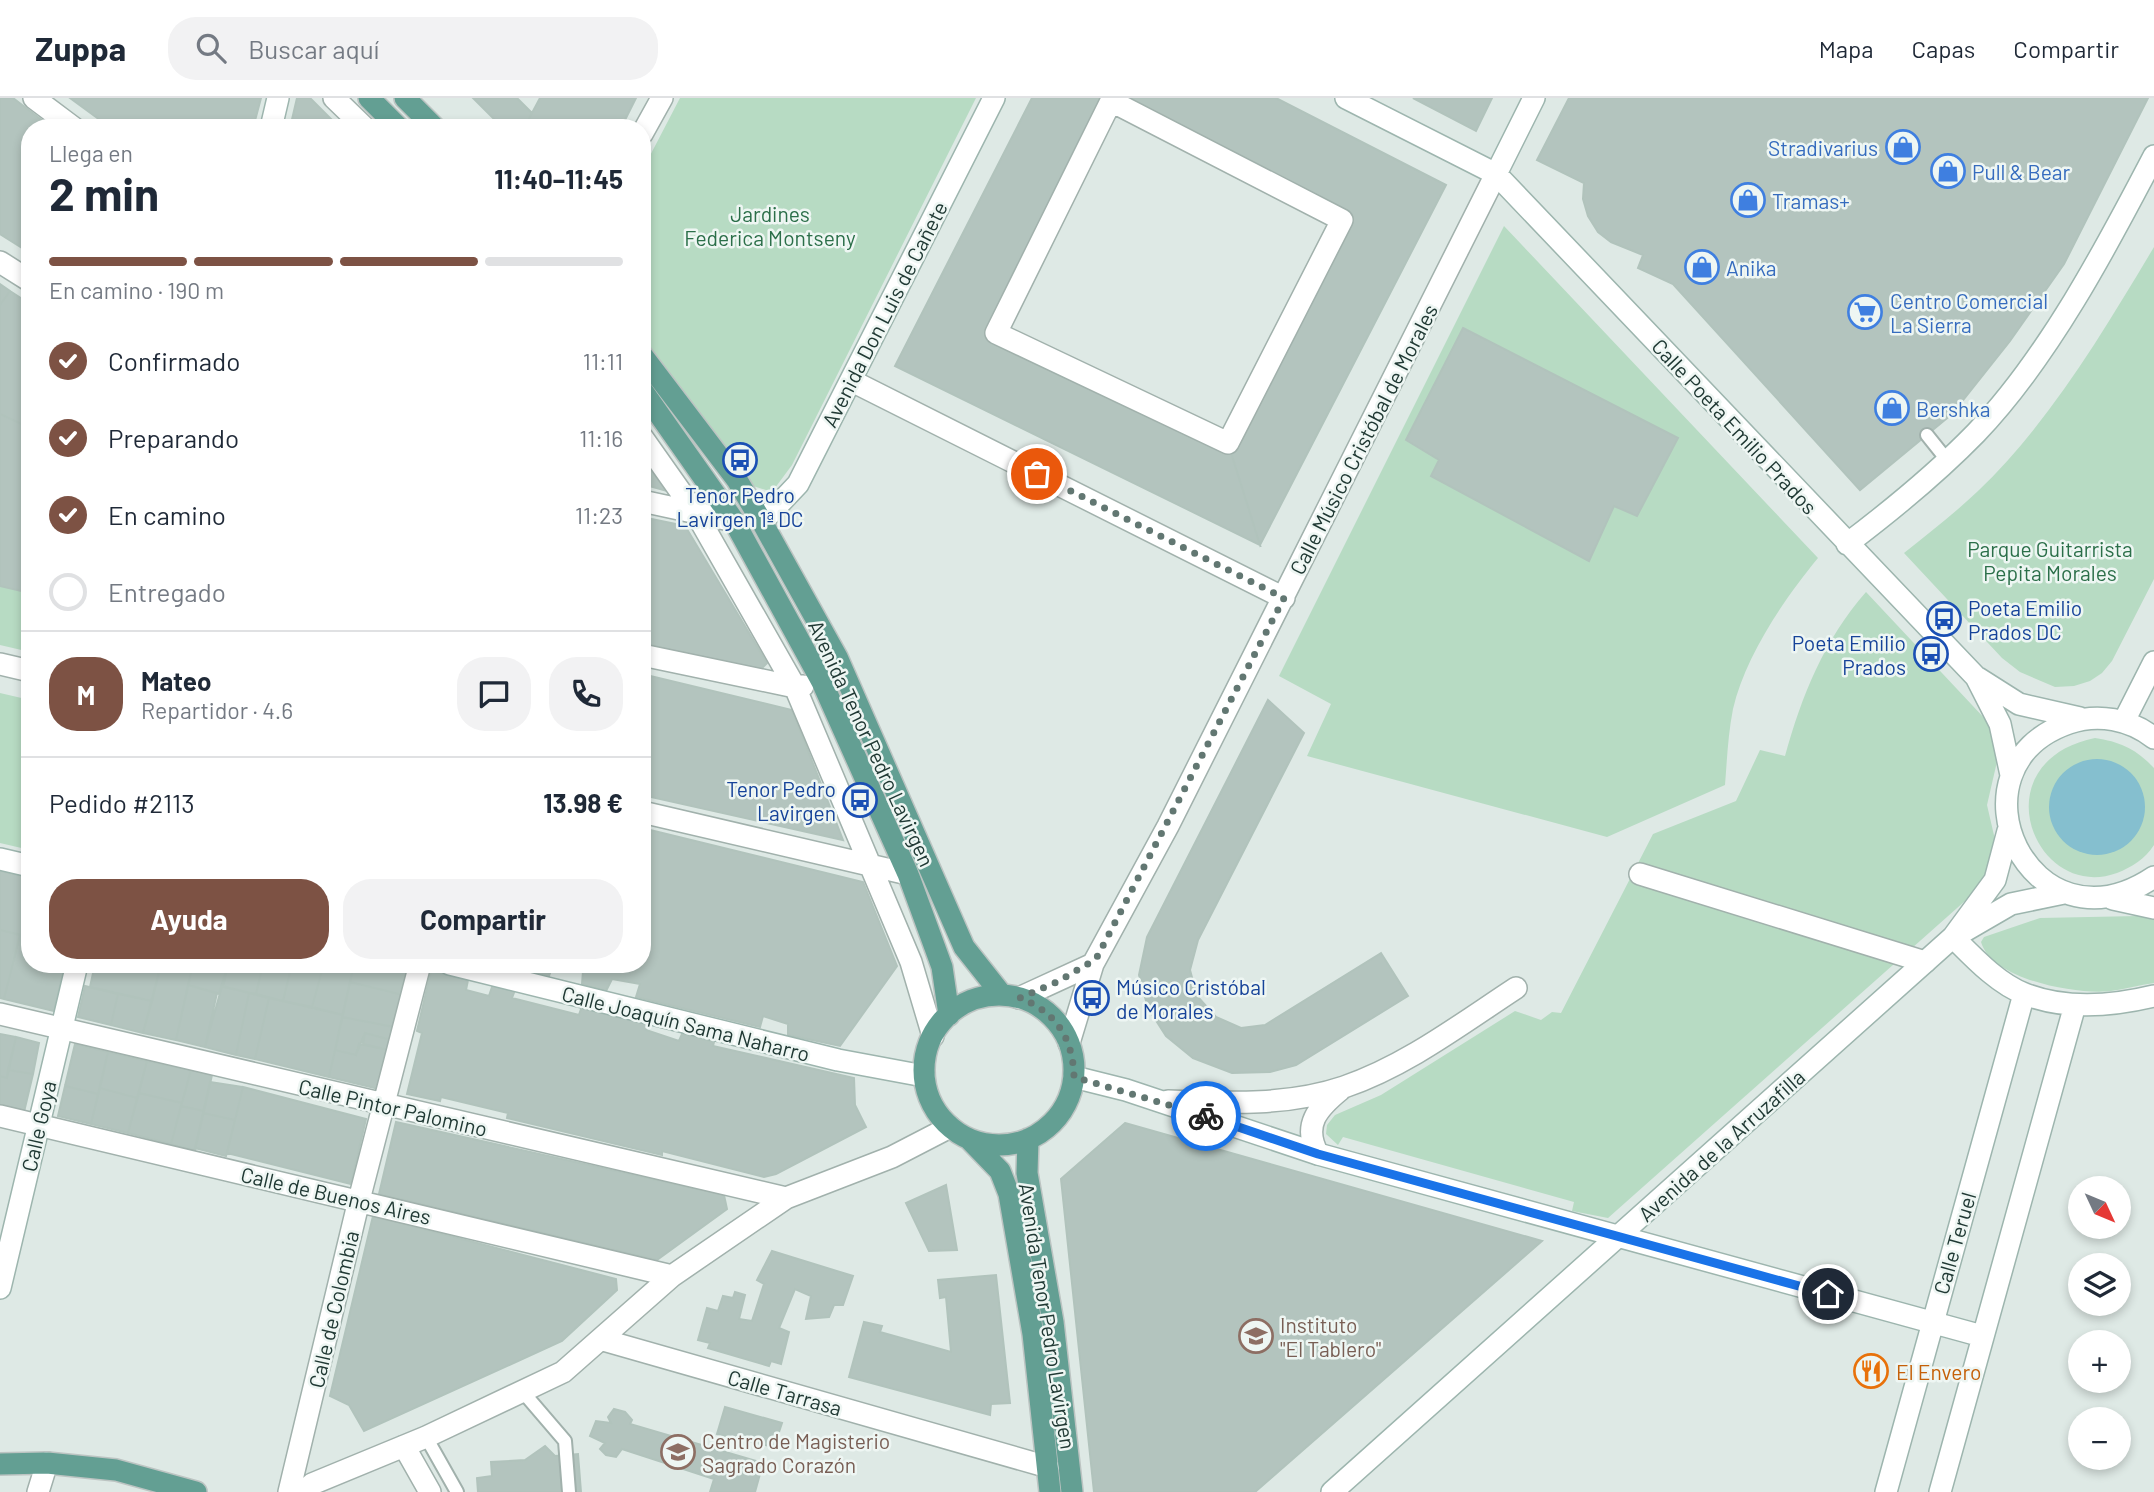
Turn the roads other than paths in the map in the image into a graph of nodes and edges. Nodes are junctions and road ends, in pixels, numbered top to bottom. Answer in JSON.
{"nodes":[{"id":1,"x":34,"y":98,"type":"edge"},
{"id":2,"x":278,"y":98,"type":"edge"},
{"id":3,"x":334,"y":98,"type":"edge"},
{"id":4,"x":369,"y":98,"type":"edge"},
{"id":5,"x":405,"y":98,"type":"edge"},
{"id":6,"x":662,"y":98,"type":"edge"},
{"id":7,"x":994,"y":98,"type":"edge"},
{"id":8,"x":1346,"y":98,"type":"edge"},
{"id":9,"x":1534,"y":98,"type":"edge"},
{"id":10,"x":62,"y":119,"type":"edge"},
{"id":11,"x":273,"y":119,"type":"edge"},
{"id":12,"x":356,"y":119,"type":"edge"},
{"id":13,"x":391,"y":119,"type":"edge"},
{"id":14,"x":426,"y":119,"type":"edge"},
{"id":15,"x":650,"y":119,"type":"edge"},
{"id":16,"x":2154,"y":156,"type":"edge"},
{"id":17,"x":1496,"y":174,"type":"junction"},
{"id":18,"x":0,"y":262,"type":"edge"},
{"id":19,"x":21,"y":275,"type":"edge"},
{"id":20,"x":996,"y":333,"type":"joint"},
{"id":21,"x":651,"y":367,"type":"edge"},
{"id":22,"x":852,"y":380,"type":"junction"},
{"id":23,"x":651,"y":403,"type":"edge"},
{"id":24,"x":1927,"y":435,"type":"dead end"},
{"id":25,"x":651,"y":450,"type":"edge"},
{"id":26,"x":1947,"y":460,"type":"junction"},
{"id":27,"x":651,"y":503,"type":"edge"},
{"id":28,"x":697,"y":515,"type":"junction"},
{"id":29,"x":734,"y":521,"type":"junction"},
{"id":30,"x":762,"y":522,"type":"junction"},
{"id":31,"x":1847,"y":544,"type":"junction"},
{"id":32,"x":1284,"y":598,"type":"junction"},
{"id":33,"x":651,"y":657,"type":"edge"},
{"id":34,"x":2154,"y":662,"type":"edge"},
{"id":35,"x":0,"y":664,"type":"edge"},
{"id":36,"x":21,"y":669,"type":"edge"},
{"id":37,"x":1976,"y":677,"type":"junction"},
{"id":38,"x":822,"y":682,"type":"junction"},
{"id":39,"x":795,"y":687,"type":"junction"},
{"id":40,"x":2082,"y":718,"type":"junction"},
{"id":41,"x":2124,"y":721,"type":"junction"},
{"id":42,"x":2152,"y":733,"type":"edge"},
{"id":43,"x":2011,"y":775,"type":"junction"},
{"id":44,"x":651,"y":814,"type":"edge"},
{"id":45,"x":2008,"y":831,"type":"junction"},
{"id":46,"x":0,"y":859,"type":"edge"},
{"id":47,"x":21,"y":864,"type":"edge"},
{"id":48,"x":869,"y":865,"type":"junction"},
{"id":49,"x":908,"y":874,"type":"junction"},
{"id":50,"x":1640,"y":874,"type":"dead end"},
{"id":51,"x":2154,"y":877,"type":"edge"},
{"id":52,"x":2064,"y":893,"type":"junction"},
{"id":53,"x":2107,"y":898,"type":"junction"},
{"id":54,"x":2154,"y":908,"type":"edge"},
{"id":55,"x":1953,"y":937,"type":"junction"},
{"id":56,"x":1925,"y":962,"type":"junction"},
{"id":57,"x":1093,"y":964,"type":"junction"},
{"id":58,"x":75,"y":973,"type":"edge"},
{"id":59,"x":418,"y":973,"type":"edge"},
{"id":60,"x":486,"y":973,"type":"edge"},
{"id":61,"x":1516,"y":988,"type":"dead end"},
{"id":62,"x":2024,"y":994,"type":"junction"},
{"id":63,"x":1011,"y":996,"type":"junction"},
{"id":64,"x":2154,"y":996,"type":"edge"},
{"id":65,"x":2075,"y":1005,"type":"junction"},
{"id":66,"x":0,"y":1014,"type":"edge"},
{"id":67,"x":948,"y":1015,"type":"junction"},
{"id":68,"x":61,"y":1029,"type":"junction"},
{"id":69,"x":933,"y":1035,"type":"junction"},
{"id":70,"x":1069,"y":1043,"type":"junction"},
{"id":71,"x":924,"y":1076,"type":"junction"},
{"id":72,"x":1074,"y":1077,"type":"junction"},
{"id":73,"x":1345,"y":1087,"type":"junction"},
{"id":74,"x":1159,"y":1101,"type":"junction"},
{"id":75,"x":385,"y":1106,"type":"junction"},
{"id":76,"x":0,"y":1116,"type":"edge"},
{"id":77,"x":38,"y":1126,"type":"junction"},
{"id":78,"x":950,"y":1127,"type":"junction"},
{"id":79,"x":969,"y":1139,"type":"junction"},
{"id":80,"x":1028,"y":1139,"type":"junction"},
{"id":81,"x":1318,"y":1154,"type":"junction"},
{"id":82,"x":786,"y":1198,"type":"junction"},
{"id":83,"x":359,"y":1200,"type":"junction"},
{"id":84,"x":1619,"y":1236,"type":"junction"},
{"id":85,"x":672,"y":1276,"type":"junction"},
{"id":86,"x":0,"y":1288,"type":"edge"},
{"id":87,"x":1932,"y":1324,"type":"junction"},
{"id":88,"x":1982,"y":1336,"type":"junction"},
{"id":89,"x":603,"y":1339,"type":"junction"},
{"id":90,"x":523,"y":1392,"type":"junction"},
{"id":91,"x":426,"y":1437,"type":"junction"},
{"id":92,"x":404,"y":1446,"type":"junction"},
{"id":93,"x":47,"y":1463,"type":"junction"},
{"id":94,"x":0,"y":1464,"type":"edge"},
{"id":95,"x":1048,"y":1467,"type":"junction"},
{"id":96,"x":38,"y":1492,"type":"edge"},
{"id":97,"x":196,"y":1492,"type":"edge"},
{"id":98,"x":289,"y":1492,"type":"edge"},
{"id":99,"x":303,"y":1492,"type":"edge"},
{"id":100,"x":429,"y":1492,"type":"edge"},
{"id":101,"x":457,"y":1492,"type":"edge"},
{"id":102,"x":569,"y":1492,"type":"edge"},
{"id":103,"x":1050,"y":1492,"type":"edge"},
{"id":104,"x":1072,"y":1492,"type":"edge"},
{"id":105,"x":1332,"y":1492,"type":"edge"},
{"id":106,"x":1886,"y":1492,"type":"edge"},
{"id":107,"x":1940,"y":1492,"type":"edge"}],
"edges":[{"from":1,"to":10,"type":"street"},
{"from":2,"to":11,"type":"street"},
{"from":3,"to":12,"type":"street"},
{"from":4,"to":13,"type":"main road"},
{"from":5,"to":14,"type":"main road"},
{"from":6,"to":15,"type":"street"},
{"from":7,"to":22,"type":"street","name":"Avenida Don Luis de Cañete"},
{"from":8,"to":17,"type":"street","name":"Calle Poeta Emilio Prados"},
{"from":9,"to":17,"type":"street","name":"Calle Músico Cristóbal de Morales"},
{"from":16,"to":26,"type":"street"},
{"from":17,"to":31,"type":"street","name":"Calle Poeta Emilio Prados"},
{"from":17,"to":32,"type":"street","name":"Calle Músico Cristóbal de Morales"},
{"from":18,"to":19,"type":"street"},
{"from":20,"to":20,"type":"street"},
{"from":21,"to":30,"type":"main road","name":"Avenida Tenor Pedro Lavirgen"},
{"from":22,"to":30,"type":"street","name":"Avenida Don Luis de Cañete"},
{"from":22,"to":32,"type":"street"},
{"from":23,"to":29,"type":"main road","name":"Avenida Tenor Pedro Lavirgen"},
{"from":24,"to":26,"type":"lane"},
{"from":25,"to":28,"type":"street"},
{"from":26,"to":31,"type":"street"},
{"from":27,"to":28,"type":"street"},
{"from":28,"to":29,"type":"street"},
{"from":28,"to":39,"type":"street"},
{"from":29,"to":38,"type":"main road","name":"Avenida Tenor Pedro Lavirgen"},
{"from":30,"to":63,"type":"main road","name":"Avenida Tenor Pedro Lavirgen"},
{"from":31,"to":37,"type":"street","name":"Calle Poeta Emilio Prados"},
{"from":32,"to":57,"type":"street","name":"Calle Músico Cristóbal de Morales"},
{"from":33,"to":39,"type":"street"},
{"from":34,"to":41,"type":"street"},
{"from":35,"to":36,"type":"street"},
{"from":37,"to":40,"type":"street","name":"Calle Poeta Emilio Prados"},
{"from":37,"to":43,"type":"street","name":"Calle Poeta Emilio Prados"},
{"from":38,"to":39,"type":"street"},
{"from":38,"to":49,"type":"main road","name":"Avenida Tenor Pedro Lavirgen"},
{"from":39,"to":48,"type":"street"},
{"from":40,"to":41,"type":"street","name":"Calle Poeta Emilio Prados"},
{"from":40,"to":43,"type":"street"},
{"from":41,"to":42,"type":"street"},
{"from":43,"to":45,"type":"street"},
{"from":44,"to":48,"type":"street"},
{"from":45,"to":52,"type":"street"},
{"from":45,"to":55,"type":"street","name":"Avenida de la Arruzafilla"},
{"from":46,"to":47,"type":"street"},
{"from":48,"to":49,"type":"street"},
{"from":48,"to":69,"type":"street"},
{"from":49,"to":67,"type":"main road","name":"Avenida Tenor Pedro Lavirgen"},
{"from":50,"to":56,"type":"street"},
{"from":51,"to":53,"type":"street"},
{"from":52,"to":53,"type":"street"},
{"from":52,"to":55,"type":"street","name":"Avenida de la Arruzafilla"},
{"from":53,"to":54,"type":"street"},
{"from":55,"to":56,"type":"street","name":"Avenida de la Arruzafilla"},
{"from":55,"to":62,"type":"street"},
{"from":56,"to":84,"type":"street","name":"Avenida de la Arruzafilla"},
{"from":57,"to":63,"type":"street"},
{"from":57,"to":70,"type":"street","name":"Calle Músico Cristóbal de Morales"},
{"from":58,"to":68,"type":"street","name":"Calle Goya"},
{"from":59,"to":75,"type":"street","name":"Calle de Colombia"},
{"from":60,"to":71,"type":"street","name":"Calle Joaquín Sama Naharro"},
{"from":61,"to":73,"type":"street"},
{"from":62,"to":65,"type":"street"},
{"from":62,"to":87,"type":"street","name":"Calle Teruel"},
{"from":63,"to":67,"type":"main road"},
{"from":63,"to":70,"type":"main road"},
{"from":64,"to":65,"type":"street"},
{"from":65,"to":88,"type":"street"},
{"from":66,"to":68,"type":"street","name":"Calle Pintor Palomino"},
{"from":67,"to":69,"type":"main road"},
{"from":68,"to":75,"type":"street","name":"Calle Pintor Palomino"},
{"from":68,"to":77,"type":"street","name":"Calle Goya"},
{"from":69,"to":71,"type":"main road"},
{"from":70,"to":72,"type":"main road"},
{"from":71,"to":78,"type":"main road"},
{"from":72,"to":74,"type":"street"},
{"from":72,"to":80,"type":"main road"},
{"from":73,"to":74,"type":"street"},
{"from":73,"to":81,"type":"street"},
{"from":74,"to":81,"type":"street"},
{"from":75,"to":82,"type":"street","name":"Calle Pintor Palomino"},
{"from":75,"to":83,"type":"street","name":"Calle de Colombia"},
{"from":76,"to":77,"type":"street","name":"Calle de Buenos Aires"},
{"from":77,"to":83,"type":"street","name":"Calle de Buenos Aires"},
{"from":77,"to":86,"type":"street","name":"Calle Goya"},
{"from":78,"to":79,"type":"main road"},
{"from":78,"to":82,"type":"street"},
{"from":79,"to":80,"type":"main road"},
{"from":79,"to":95,"type":"main road","name":"Avenida Tenor Pedro Lavirgen"},
{"from":80,"to":104,"type":"main road","name":"Avenida Tenor Pedro Lavirgen"},
{"from":81,"to":84,"type":"street"},
{"from":82,"to":85,"type":"street"},
{"from":83,"to":85,"type":"street","name":"Calle de Buenos Aires"},
{"from":83,"to":98,"type":"street","name":"Calle de Colombia"},
{"from":84,"to":87,"type":"street"},
{"from":84,"to":105,"type":"street","name":"Avenida de la Arruzafilla"},
{"from":85,"to":89,"type":"street"},
{"from":87,"to":88,"type":"street"},
{"from":87,"to":106,"type":"street","name":"Calle Teruel"},
{"from":88,"to":107,"type":"street"},
{"from":89,"to":90,"type":"street"},
{"from":89,"to":95,"type":"street","name":"Calle Tarrasa"},
{"from":90,"to":91,"type":"street"},
{"from":90,"to":102,"type":"lane"},
{"from":91,"to":92,"type":"street"},
{"from":91,"to":101,"type":"lane"},
{"from":92,"to":99,"type":"street"},
{"from":92,"to":100,"type":"street"},
{"from":93,"to":94,"type":"main road"},
{"from":93,"to":96,"type":"street"},
{"from":93,"to":97,"type":"main road"},
{"from":95,"to":103,"type":"main road","name":"Avenida Tenor Pedro Lavirgen"}]}
